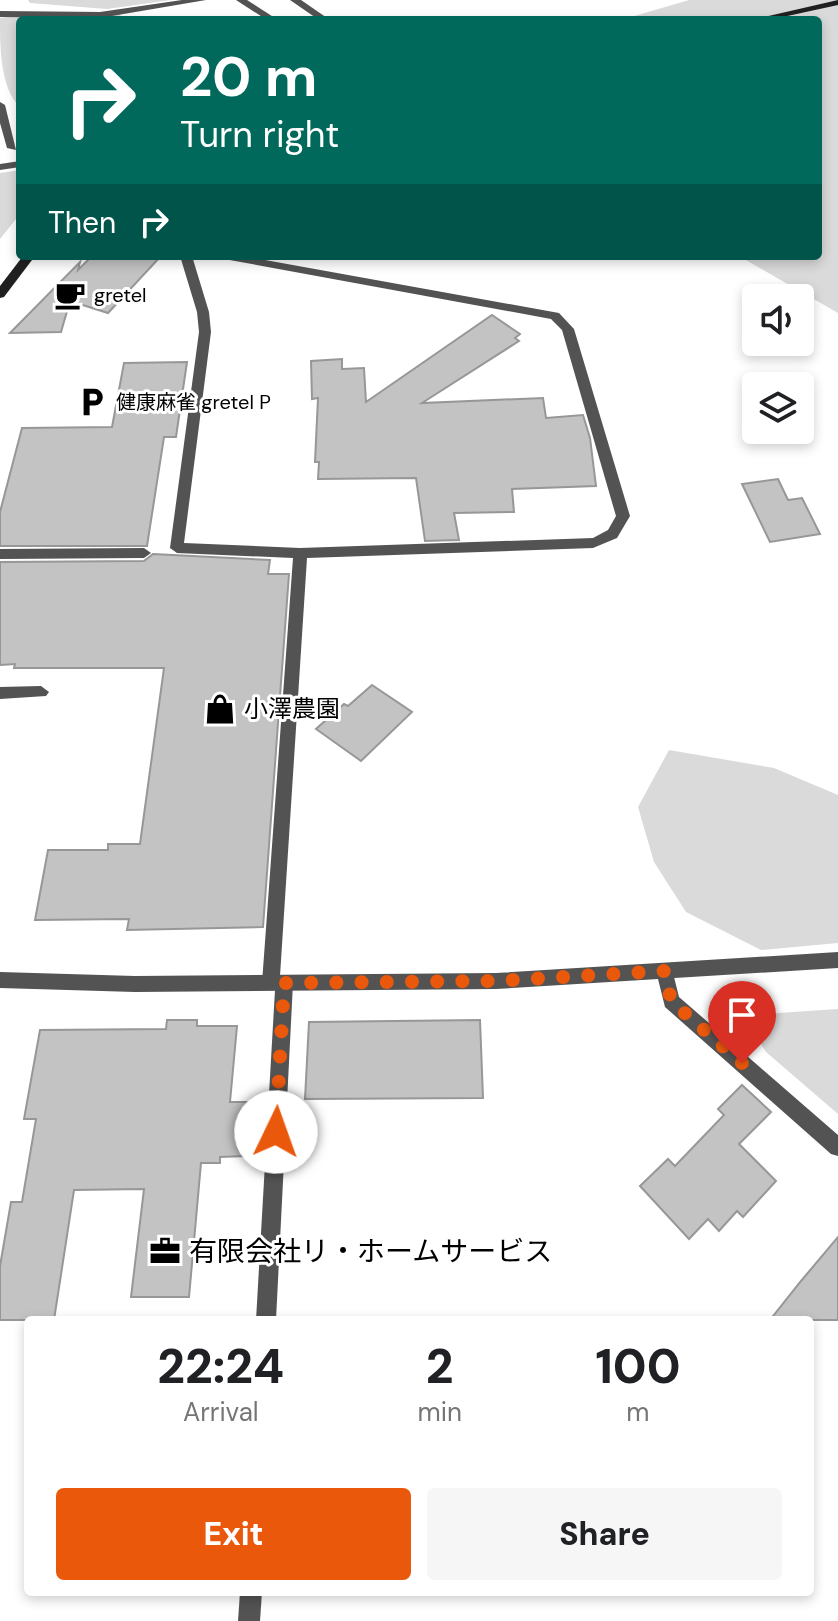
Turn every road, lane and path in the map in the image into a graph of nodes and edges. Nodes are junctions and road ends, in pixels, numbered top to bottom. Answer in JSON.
{"nodes":[{"id":1,"x":201,"y":0,"type":"edge"},
{"id":2,"x":241,"y":0,"type":"edge"},
{"id":3,"x":295,"y":0,"type":"edge"},
{"id":4,"x":838,"y":2,"type":"edge"},
{"id":5,"x":0,"y":14,"type":"edge"},
{"id":6,"x":267,"y":16,"type":"edge"},
{"id":7,"x":319,"y":16,"type":"edge"},
{"id":8,"x":774,"y":16,"type":"edge"},
{"id":9,"x":0,"y":105,"type":"edge"},
{"id":10,"x":16,"y":119,"type":"edge"},
{"id":11,"x":5,"y":120,"type":"junction"},
{"id":12,"x":16,"y":147,"type":"edge"},
{"id":13,"x":0,"y":151,"type":"edge"},
{"id":14,"x":26,"y":260,"type":"edge"},
{"id":15,"x":187,"y":260,"type":"edge"},
{"id":16,"x":246,"y":260,"type":"edge"},
{"id":17,"x":0,"y":294,"type":"edge"},
{"id":18,"x":144,"y":553,"type":"dead end"},
{"id":19,"x":300,"y":553,"type":"junction"},
{"id":20,"x":0,"y":554,"type":"edge"},
{"id":21,"x":41,"y":692,"type":"dead end"},
{"id":22,"x":0,"y":693,"type":"edge"},
{"id":23,"x":838,"y":960,"type":"edge"},
{"id":24,"x":665,"y":971,"type":"junction"},
{"id":25,"x":0,"y":980,"type":"edge"},
{"id":26,"x":277,"y":983,"type":"junction"},
{"id":27,"x":838,"y":1147,"type":"edge"},
{"id":28,"x":266,"y":1316,"type":"edge"},
{"id":29,"x":251,"y":1596,"type":"edge"},
{"id":30,"x":249,"y":1621,"type":"edge"}],
"edges":[{"from":1,"to":5,"type":"street"},
{"from":2,"to":6,"type":"street"},
{"from":3,"to":7,"type":"street"},
{"from":4,"to":8,"type":"main road"},
{"from":9,"to":11,"type":"street"},
{"from":10,"to":11,"type":"street"},
{"from":11,"to":12,"type":"street"},
{"from":12,"to":13,"type":"street"},
{"from":14,"to":17,"type":"main road"},
{"from":15,"to":19,"type":"street"},
{"from":16,"to":19,"type":"street"},
{"from":18,"to":20,"type":"street"},
{"from":19,"to":26,"type":"street"},
{"from":21,"to":22,"type":"street"},
{"from":23,"to":24,"type":"street"},
{"from":24,"to":26,"type":"street"},
{"from":24,"to":27,"type":"street"},
{"from":25,"to":26,"type":"street"},
{"from":26,"to":28,"type":"street"},
{"from":29,"to":30,"type":"street"}]}
